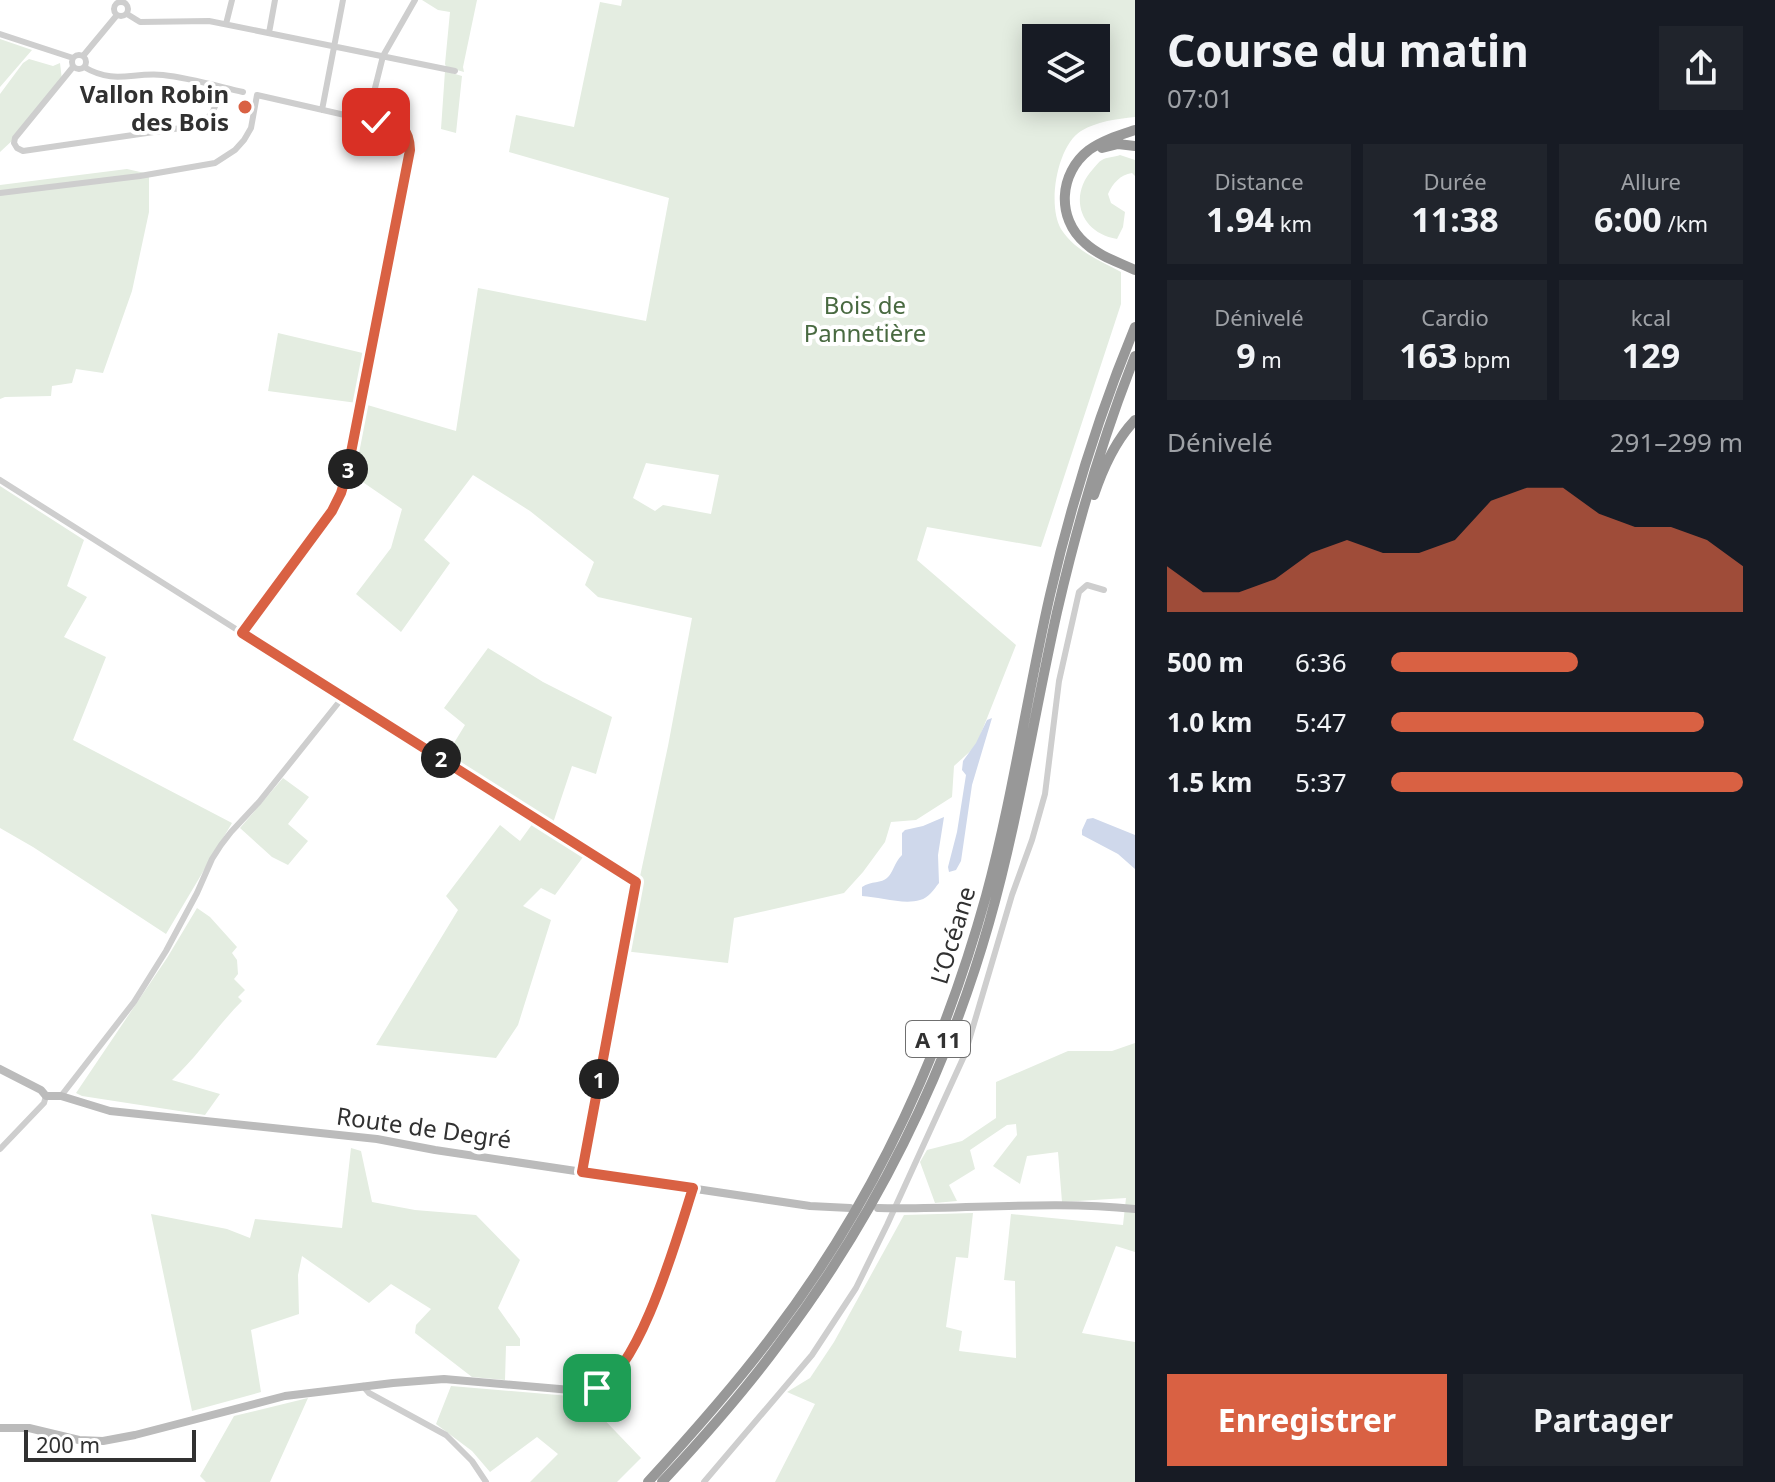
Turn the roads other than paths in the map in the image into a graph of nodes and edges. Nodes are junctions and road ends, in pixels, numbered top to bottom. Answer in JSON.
{"nodes":[{"id":1,"x":232,"y":0,"type":"edge"},
{"id":2,"x":275,"y":0,"type":"edge"},
{"id":3,"x":343,"y":0,"type":"edge"},
{"id":4,"x":415,"y":0,"type":"edge"},
{"id":5,"x":128,"y":2,"type":"edge"},
{"id":6,"x":112,"y":3,"type":"edge"},
{"id":7,"x":127,"y":14,"type":"junction"},
{"id":8,"x":117,"y":15,"type":"junction"},
{"id":9,"x":226,"y":24,"type":"junction"},
{"id":10,"x":269,"y":33,"type":"junction"},
{"id":11,"x":0,"y":34,"type":"edge"},
{"id":12,"x":334,"y":46,"type":"junction"},
{"id":13,"x":83,"y":56,"type":"junction"},
{"id":14,"x":383,"y":56,"type":"junction"},
{"id":15,"x":73,"y":58,"type":"junction"},
{"id":16,"x":73,"y":67,"type":"junction"},
{"id":17,"x":84,"y":67,"type":"junction"},
{"id":18,"x":455,"y":71,"type":"dead end"},
{"id":19,"x":220,"y":87,"type":"junction"},
{"id":20,"x":243,"y":92,"type":"dead end"},
{"id":21,"x":322,"y":110,"type":"junction"},
{"id":22,"x":367,"y":120,"type":"junction"},
{"id":23,"x":1135,"y":130,"type":"edge"},
{"id":24,"x":1135,"y":146,"type":"edge"},
{"id":25,"x":0,"y":193,"type":"edge"},
{"id":26,"x":1135,"y":268,"type":"edge"},
{"id":27,"x":1135,"y":327,"type":"edge"},
{"id":28,"x":1135,"y":356,"type":"edge"},
{"id":29,"x":1135,"y":420,"type":"edge"},
{"id":30,"x":0,"y":480,"type":"edge"},
{"id":31,"x":1070,"y":559,"type":"junction"},
{"id":32,"x":1104,"y":590,"type":"dead end"},
{"id":33,"x":242,"y":633,"type":"junction"},
{"id":34,"x":343,"y":697,"type":"junction"},
{"id":35,"x":0,"y":1069,"type":"edge"},
{"id":36,"x":46,"y":1096,"type":"junction"},
{"id":37,"x":61,"y":1096,"type":"junction"},
{"id":38,"x":0,"y":1149,"type":"edge"},
{"id":39,"x":582,"y":1172,"type":"junction"},
{"id":40,"x":693,"y":1188,"type":"junction"},
{"id":41,"x":850,"y":1208,"type":"dead end"},
{"id":42,"x":878,"y":1208,"type":"dead end"},
{"id":43,"x":894,"y":1209,"type":"junction"},
{"id":44,"x":1135,"y":1209,"type":"edge"},
{"id":45,"x":363,"y":1386,"type":"junction"},
{"id":46,"x":0,"y":1428,"type":"edge"},
{"id":47,"x":486,"y":1482,"type":"edge"},
{"id":48,"x":648,"y":1482,"type":"edge"},
{"id":49,"x":662,"y":1482,"type":"edge"},
{"id":50,"x":704,"y":1482,"type":"edge"}],
"edges":[{"from":1,"to":9,"type":"street"},
{"from":2,"to":10,"type":"street"},
{"from":3,"to":12,"type":"street"},
{"from":4,"to":14,"type":"street"},
{"from":5,"to":6,"type":"street"},
{"from":5,"to":7,"type":"street"},
{"from":6,"to":8,"type":"street"},
{"from":7,"to":8,"type":"street"},
{"from":7,"to":9,"type":"street"},
{"from":8,"to":13,"type":"street"},
{"from":9,"to":10,"type":"street"},
{"from":10,"to":12,"type":"street"},
{"from":11,"to":15,"type":"street"},
{"from":12,"to":14,"type":"street"},
{"from":12,"to":21,"type":"street"},
{"from":13,"to":15,"type":"street"},
{"from":13,"to":17,"type":"street"},
{"from":14,"to":18,"type":"street"},
{"from":14,"to":22,"type":"street"},
{"from":15,"to":16,"type":"street"},
{"from":16,"to":17,"type":"street"},
{"from":16,"to":19,"type":"street"},
{"from":17,"to":19,"type":"street"},
{"from":19,"to":20,"type":"street"},
{"from":21,"to":22,"type":"street"},
{"from":21,"to":25,"type":"street"},
{"from":22,"to":33,"type":"street"},
{"from":23,"to":26,"type":"highway"},
{"from":24,"to":26,"type":"highway"},
{"from":27,"to":48,"type":"highway","name":"L’Océane","number":"A 11"},
{"from":28,"to":31,"type":"highway","name":"L’Océane","number":"A 11"},
{"from":29,"to":31,"type":"highway"},
{"from":30,"to":33,"type":"street"},
{"from":31,"to":49,"type":"highway","name":"L’Océane","number":"A 11"},
{"from":32,"to":43,"type":"street"},
{"from":33,"to":34,"type":"street"},
{"from":34,"to":37,"type":"street"},
{"from":34,"to":39,"type":"street"},
{"from":35,"to":36,"type":"street"},
{"from":36,"to":37,"type":"street","name":"Route de Degré"},
{"from":36,"to":38,"type":"street"},
{"from":37,"to":39,"type":"street","name":"Route de Degré"},
{"from":39,"to":40,"type":"street","name":"Route de Degré"},
{"from":40,"to":41,"type":"street","name":"Route de Degré"},
{"from":40,"to":45,"type":"street"},
{"from":42,"to":43,"type":"street"},
{"from":43,"to":44,"type":"street"},
{"from":43,"to":50,"type":"street"},
{"from":45,"to":46,"type":"street"},
{"from":45,"to":47,"type":"street"}]}
